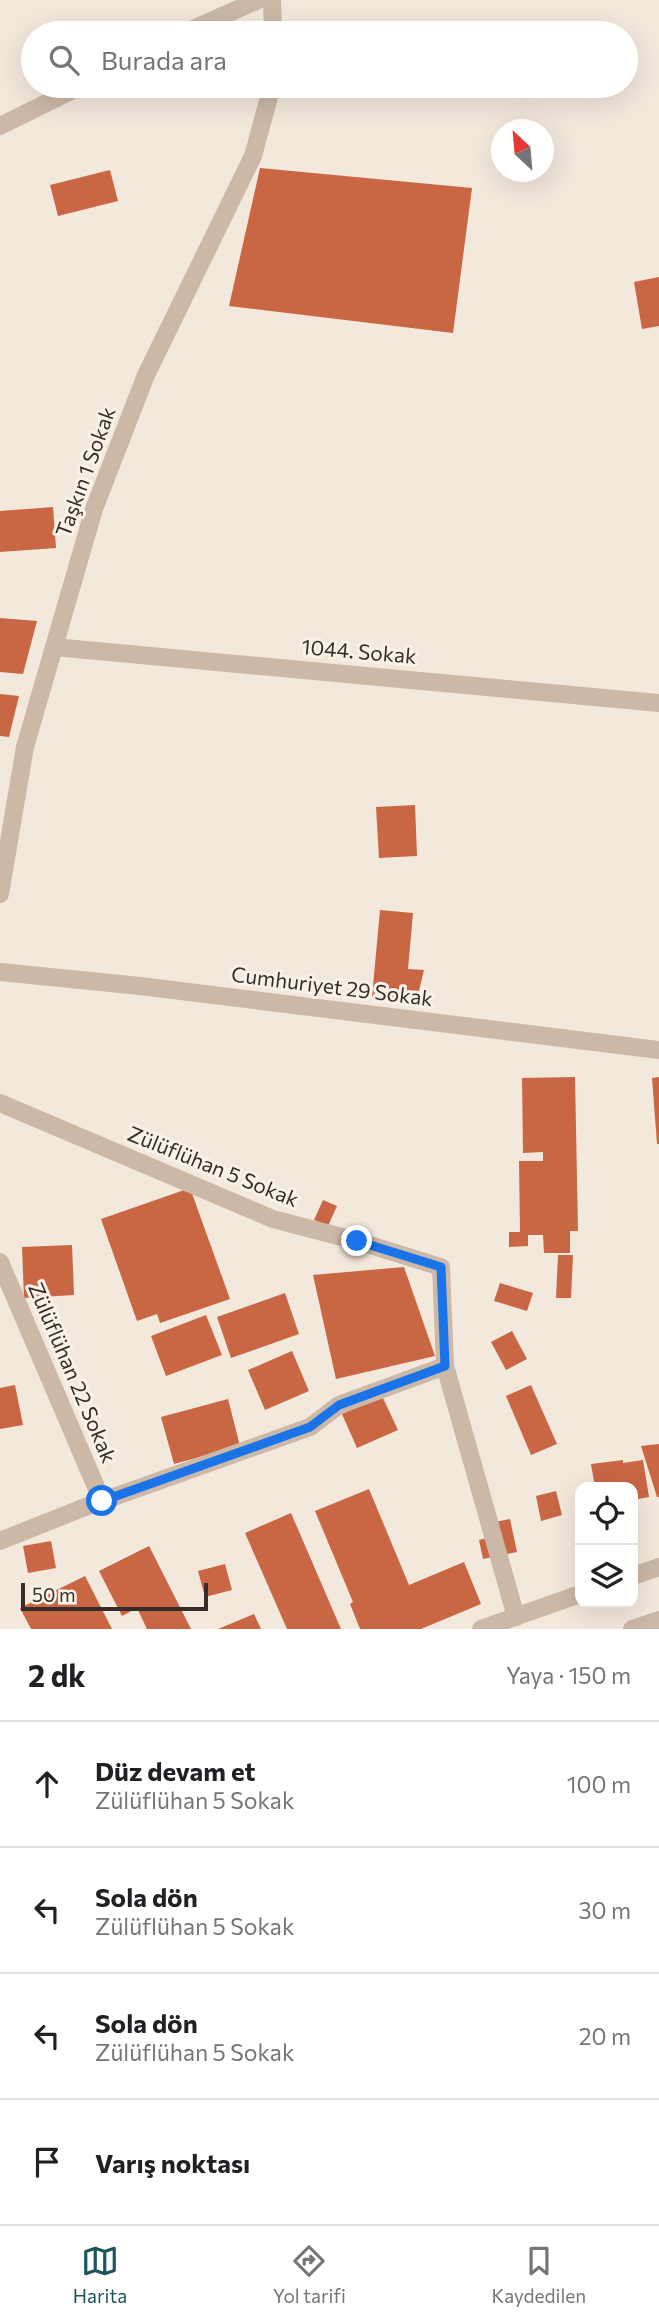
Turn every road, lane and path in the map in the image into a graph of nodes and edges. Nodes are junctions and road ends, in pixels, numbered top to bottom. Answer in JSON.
{"nodes":[{"id":1,"x":258,"y":0,"type":"edge"},
{"id":2,"x":272,"y":0,"type":"edge"},
{"id":3,"x":211,"y":21,"type":"edge"},
{"id":4,"x":273,"y":21,"type":"edge"},
{"id":5,"x":57,"y":98,"type":"edge"},
{"id":6,"x":269,"y":98,"type":"edge"},
{"id":7,"x":0,"y":127,"type":"edge"},
{"id":8,"x":54,"y":648,"type":"junction"},
{"id":9,"x":659,"y":703,"type":"edge"},
{"id":10,"x":0,"y":894,"type":"edge"},
{"id":11,"x":0,"y":972,"type":"edge"},
{"id":12,"x":659,"y":1050,"type":"edge"},
{"id":13,"x":0,"y":1103,"type":"edge"},
{"id":14,"x":0,"y":1262,"type":"edge"},
{"id":15,"x":445,"y":1366,"type":"junction"},
{"id":16,"x":102,"y":1501,"type":"junction"},
{"id":17,"x":0,"y":1541,"type":"edge"},
{"id":18,"x":659,"y":1567,"type":"edge"},
{"id":19,"x":638,"y":1574,"type":"edge"},
{"id":20,"x":575,"y":1596,"type":"edge"},
{"id":21,"x":516,"y":1617,"type":"junction"},
{"id":22,"x":659,"y":1620,"type":"edge"},
{"id":23,"x":481,"y":1629,"type":"edge"},
{"id":24,"x":632,"y":1629,"type":"edge"}],
"edges":[{"from":1,"to":3,"type":"street"},
{"from":2,"to":4,"type":"street"},
{"from":5,"to":7,"type":"street"},
{"from":6,"to":8,"type":"street","name":"Taşkın 1 Sokak"},
{"from":8,"to":9,"type":"street","name":"1044. Sokak"},
{"from":8,"to":10,"type":"street","name":"Taşkın 1 Sokak"},
{"from":11,"to":12,"type":"street","name":"Cumhuriyet 29 Sokak"},
{"from":13,"to":15,"type":"street","name":"Zülüflühan 5 Sokak"},
{"from":14,"to":16,"type":"street","name":"Zülüflühan 22 Sokak"},
{"from":15,"to":16,"type":"street"},
{"from":15,"to":21,"type":"street","name":"Zülüflühan 5 Sokak"},
{"from":16,"to":17,"type":"street"},
{"from":18,"to":19,"type":"street"},
{"from":20,"to":21,"type":"street"},
{"from":21,"to":23,"type":"street"},
{"from":22,"to":24,"type":"street"}]}
